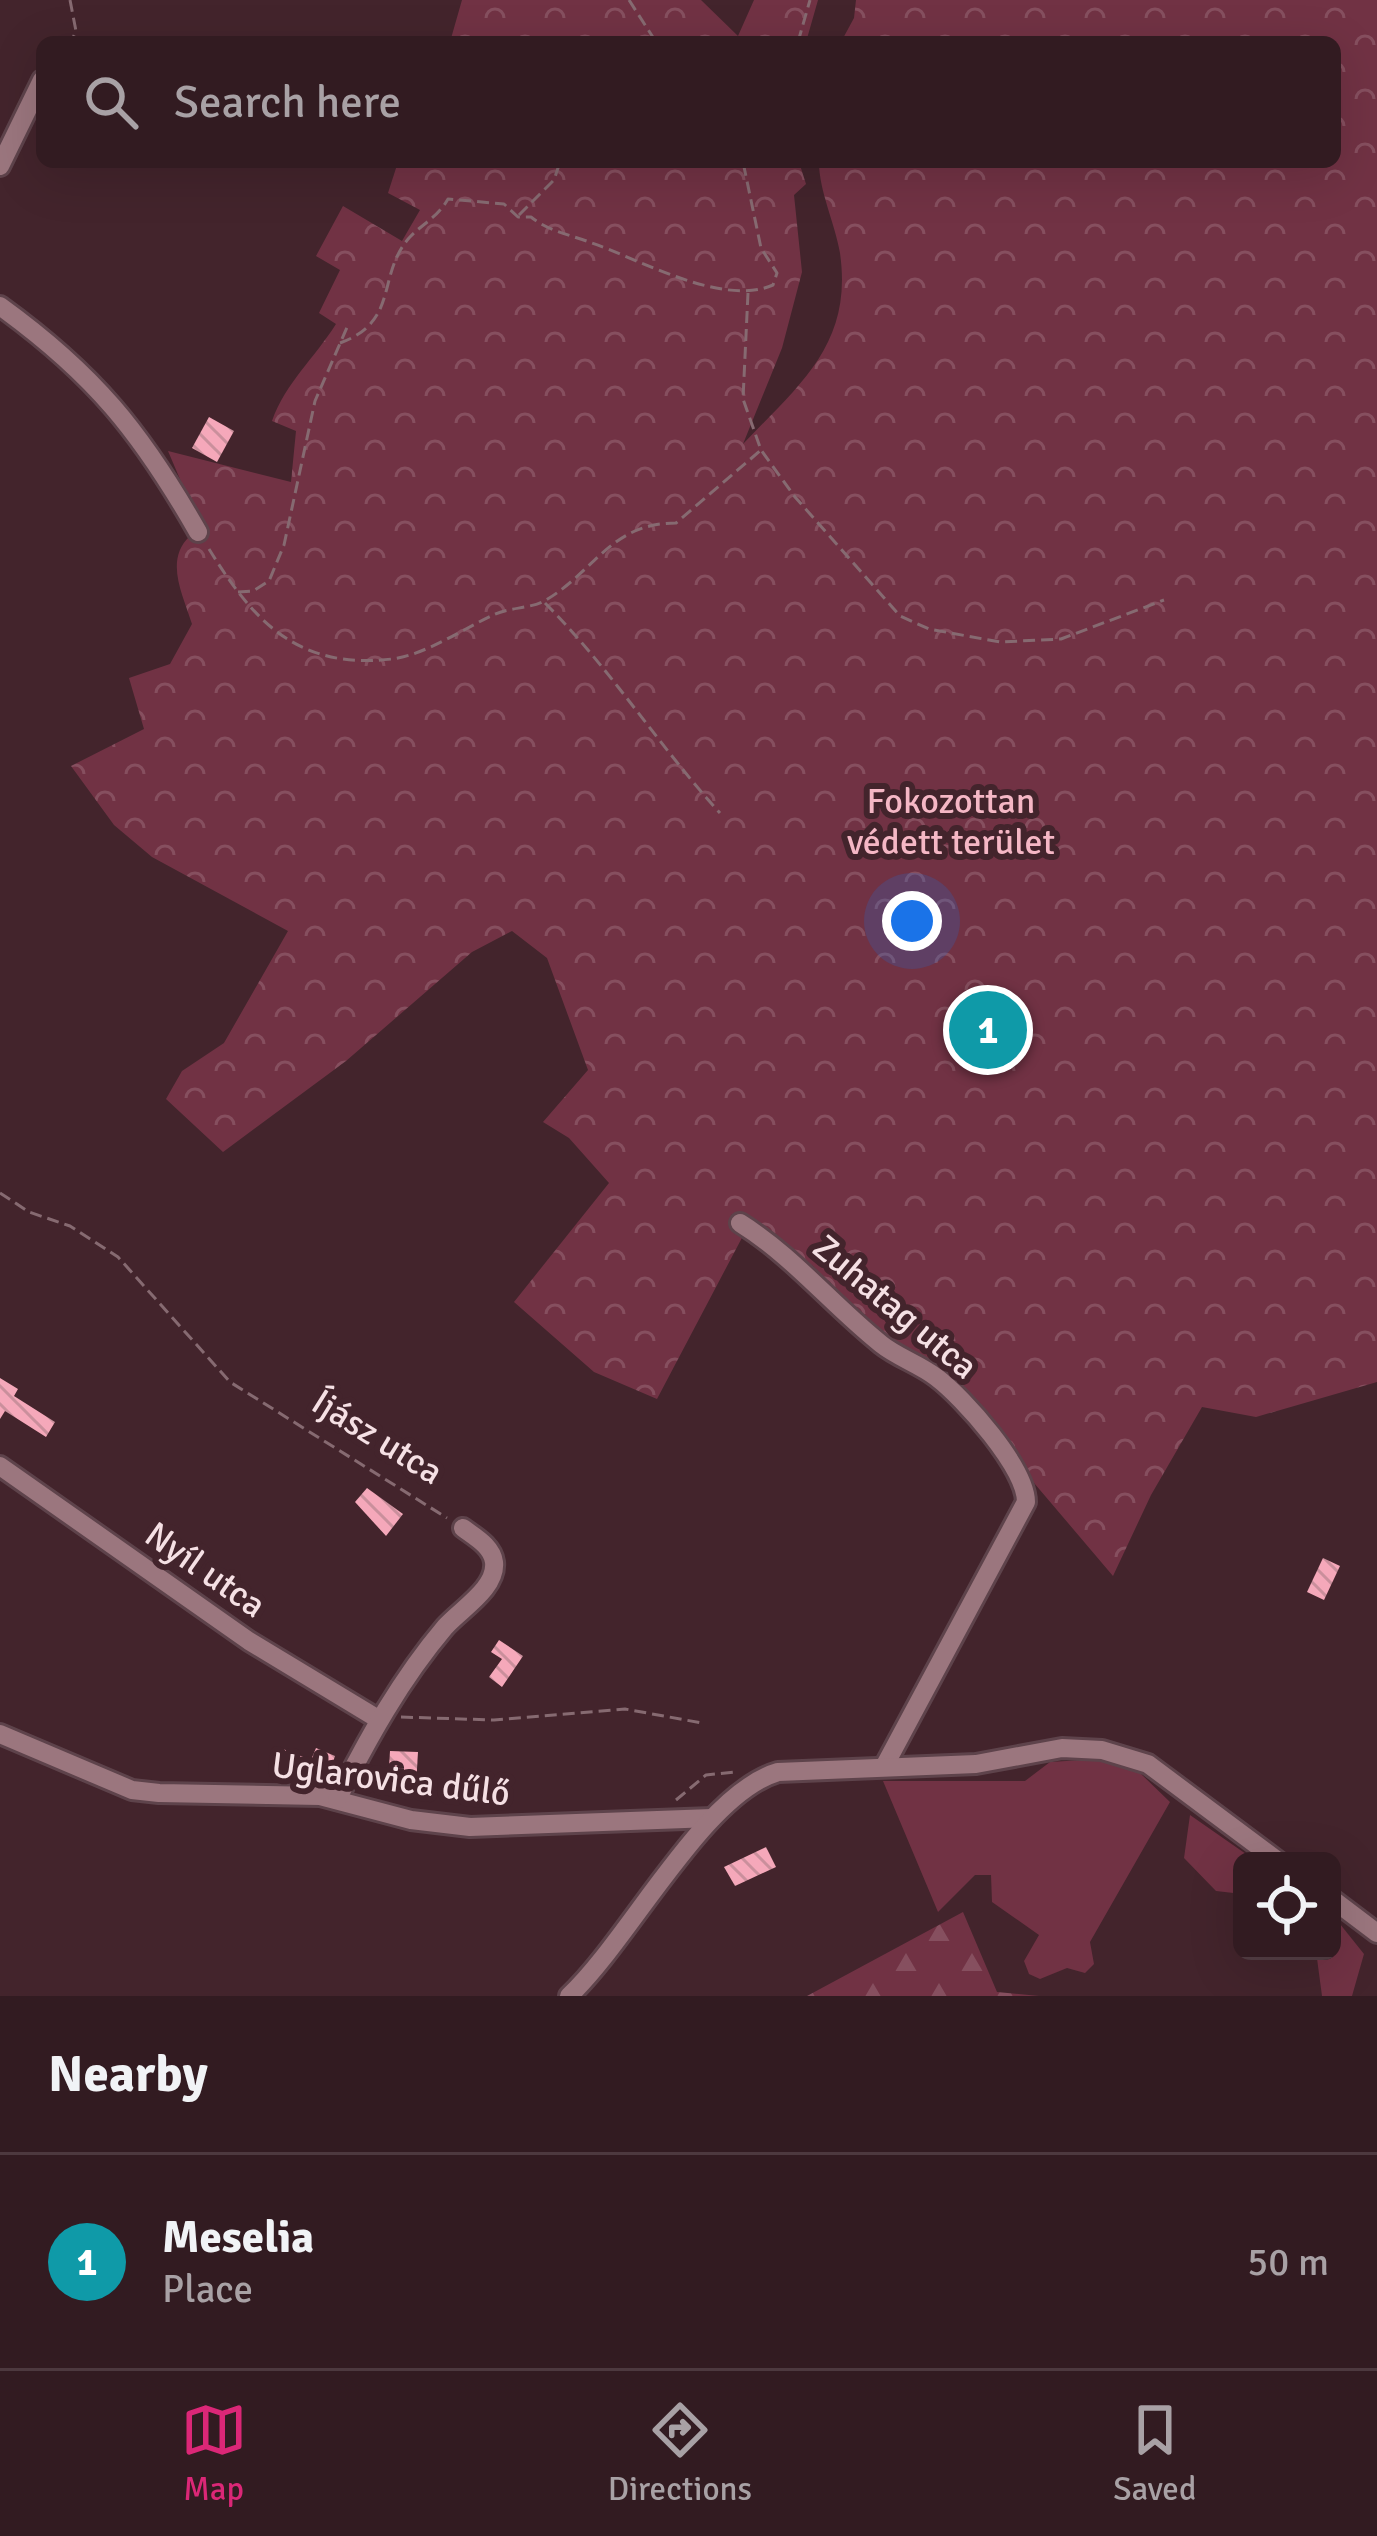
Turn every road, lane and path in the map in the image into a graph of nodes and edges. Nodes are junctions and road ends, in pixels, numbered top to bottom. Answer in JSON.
{"nodes":[{"id":1,"x":70,"y":0,"type":"edge"},
{"id":2,"x":629,"y":0,"type":"edge"},
{"id":3,"x":810,"y":0,"type":"edge"},
{"id":4,"x":74,"y":36,"type":"edge"},
{"id":5,"x":652,"y":36,"type":"edge"},
{"id":6,"x":800,"y":36,"type":"edge"},
{"id":7,"x":36,"y":92,"type":"edge"},
{"id":8,"x":0,"y":166,"type":"edge"},
{"id":9,"x":558,"y":168,"type":"edge"},
{"id":10,"x":744,"y":168,"type":"edge"},
{"id":11,"x":518,"y":217,"type":"junction"},
{"id":12,"x":748,"y":292,"type":"junction"},
{"id":13,"x":0,"y":306,"type":"edge"},
{"id":14,"x":348,"y":325,"type":"dead end"},
{"id":15,"x":340,"y":343,"type":"junction"},
{"id":16,"x":761,"y":450,"type":"junction"},
{"id":17,"x":198,"y":532,"type":"joint"},
{"id":18,"x":236,"y":592,"type":"junction"},
{"id":19,"x":1164,"y":600,"type":"dead end"},
{"id":20,"x":544,"y":602,"type":"junction"},
{"id":21,"x":720,"y":813,"type":"dead end"},
{"id":22,"x":0,"y":1193,"type":"edge"},
{"id":23,"x":740,"y":1223,"type":"dead end"},
{"id":24,"x":0,"y":1466,"type":"edge"},
{"id":25,"x":464,"y":1528,"type":"joint"},
{"id":26,"x":380,"y":1716,"type":"junction"},
{"id":27,"x":702,"y":1723,"type":"dead end"},
{"id":28,"x":0,"y":1735,"type":"edge"},
{"id":29,"x":885,"y":1765,"type":"junction"},
{"id":30,"x":750,"y":1784,"type":"junction"},
{"id":31,"x":337,"y":1800,"type":"junction"},
{"id":32,"x":712,"y":1818,"type":"junction"},
{"id":33,"x":663,"y":1823,"type":"junction"},
{"id":34,"x":1266,"y":1852,"type":"edge"},
{"id":35,"x":1341,"y":1906,"type":"edge"},
{"id":36,"x":1377,"y":1934,"type":"edge"},
{"id":37,"x":1377,"y":1951,"type":"edge"},
{"id":38,"x":569,"y":1996,"type":"edge"}],
"edges":[{"from":1,"to":4,"type":"path"},
{"from":2,"to":5,"type":"path"},
{"from":3,"to":6,"type":"path"},
{"from":7,"to":8,"type":"street"},
{"from":9,"to":11,"type":"path"},
{"from":10,"to":12,"type":"path"},
{"from":11,"to":12,"type":"path"},
{"from":11,"to":15,"type":"path"},
{"from":12,"to":16,"type":"path"},
{"from":13,"to":17,"type":"street"},
{"from":14,"to":15,"type":"path"},
{"from":15,"to":18,"type":"path"},
{"from":16,"to":19,"type":"path"},
{"from":16,"to":20,"type":"path"},
{"from":17,"to":18,"type":"path"},
{"from":18,"to":20,"type":"path"},
{"from":20,"to":21,"type":"path"},
{"from":22,"to":25,"type":"path","name":"Íjász utca"},
{"from":23,"to":29,"type":"street","name":"Zuhatag utca"},
{"from":24,"to":26,"type":"street","name":"Nyíl utca"},
{"from":25,"to":26,"type":"street","name":"Íjász utca"},
{"from":26,"to":27,"type":"path"},
{"from":26,"to":31,"type":"street","name":"Íjász utca"},
{"from":28,"to":31,"type":"street","name":"Uglarovica dűlő"},
{"from":29,"to":30,"type":"street"},
{"from":29,"to":34,"type":"street"},
{"from":30,"to":32,"type":"street"},
{"from":30,"to":33,"type":"path"},
{"from":31,"to":33,"type":"street","name":"Uglarovica dűlő"},
{"from":32,"to":33,"type":"street","name":"Uglarovica dűlő"},
{"from":32,"to":38,"type":"street"},
{"from":35,"to":36,"type":"street"},
{"from":36,"to":37,"type":"street"}]}
